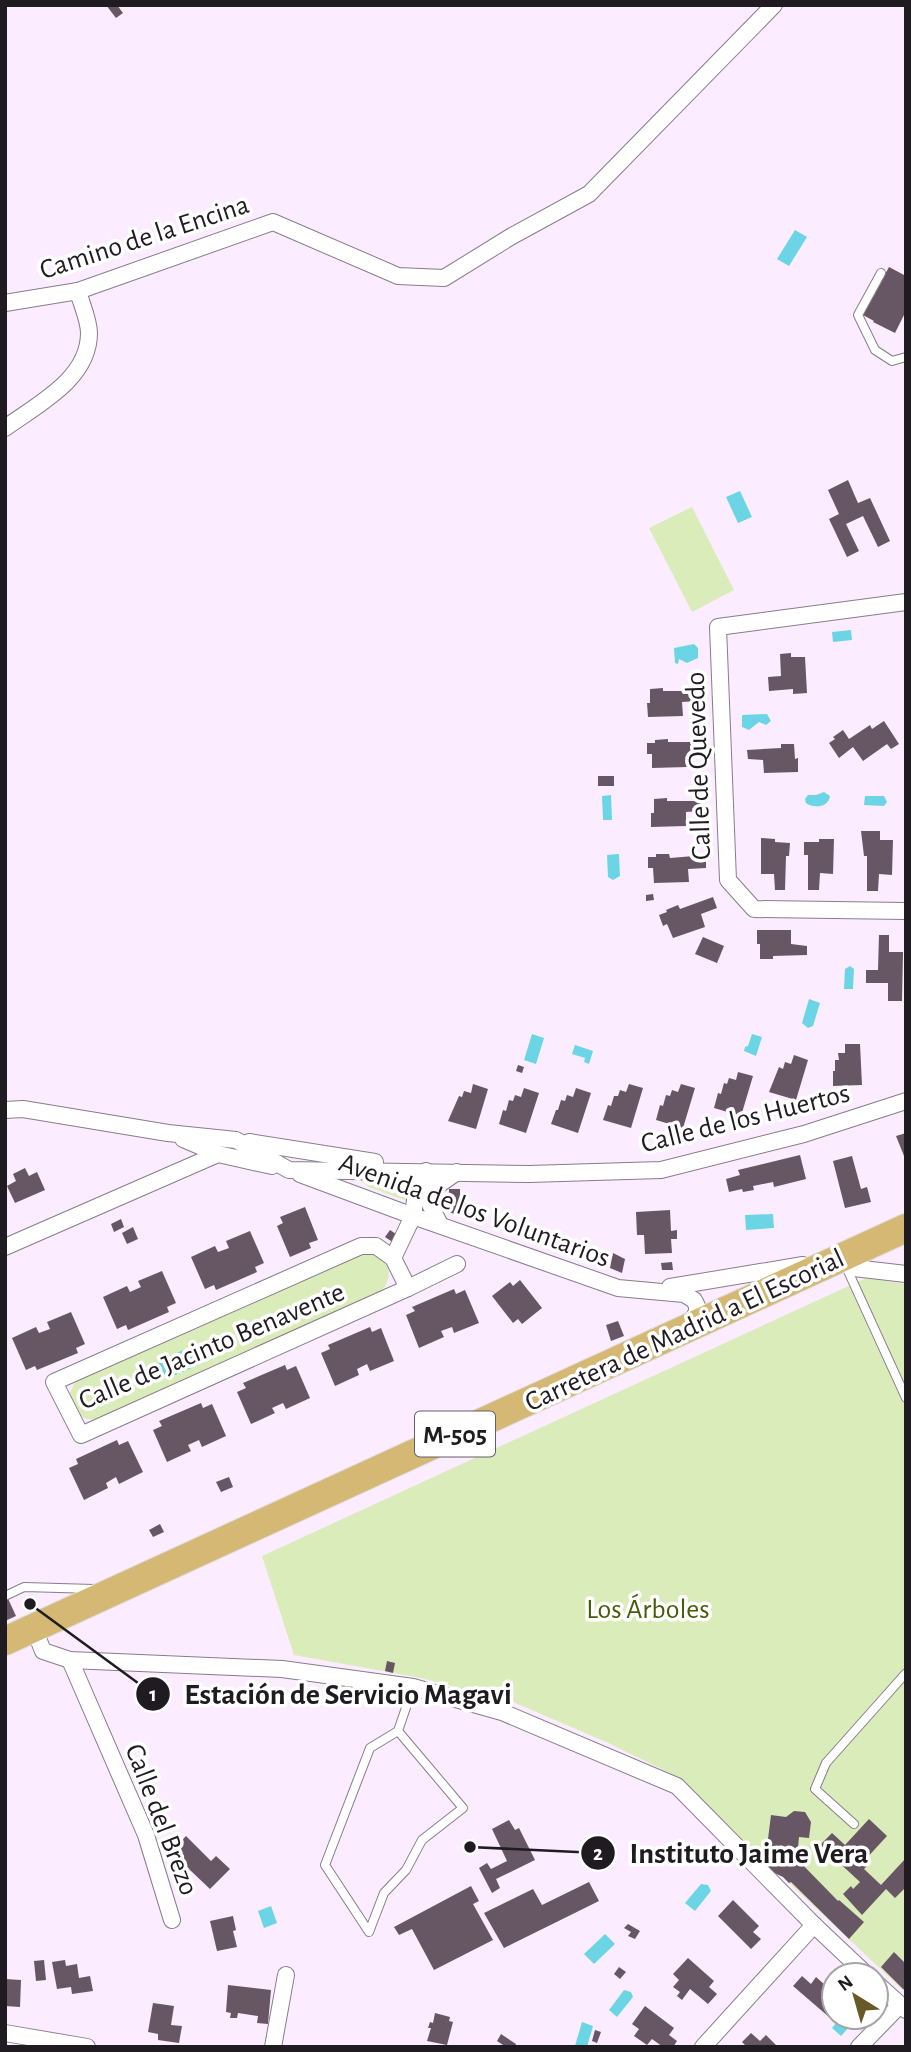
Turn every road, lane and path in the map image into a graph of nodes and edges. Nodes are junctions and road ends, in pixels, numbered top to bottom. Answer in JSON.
{"nodes":[{"id":1,"x":774,"y":5,"type":"edge"},
{"id":2,"x":881,"y":272,"type":"dead end"},
{"id":3,"x":78,"y":290,"type":"junction"},
{"id":4,"x":5,"y":303,"type":"edge"},
{"id":5,"x":906,"y":357,"type":"edge"},
{"id":6,"x":5,"y":428,"type":"edge"},
{"id":7,"x":906,"y":602,"type":"edge"},
{"id":8,"x":906,"y":911,"type":"edge"},
{"id":9,"x":906,"y":1101,"type":"edge"},
{"id":10,"x":5,"y":1110,"type":"edge"},
{"id":11,"x":168,"y":1133,"type":"junction"},
{"id":12,"x":236,"y":1140,"type":"junction"},
{"id":13,"x":218,"y":1154,"type":"junction"},
{"id":14,"x":289,"y":1170,"type":"junction"},
{"id":15,"x":426,"y":1171,"type":"junction"},
{"id":16,"x":457,"y":1172,"type":"junction"},
{"id":17,"x":414,"y":1216,"type":"junction"},
{"id":18,"x":440,"y":1225,"type":"junction"},
{"id":19,"x":906,"y":1228,"type":"edge"},
{"id":20,"x":906,"y":1244,"type":"edge"},
{"id":21,"x":5,"y":1247,"type":"edge"},
{"id":22,"x":393,"y":1258,"type":"junction"},
{"id":23,"x":457,"y":1264,"type":"dead end"},
{"id":24,"x":845,"y":1267,"type":"junction"},
{"id":25,"x":906,"y":1274,"type":"edge"},
{"id":26,"x":408,"y":1288,"type":"junction"},
{"id":27,"x":645,"y":1291,"type":"junction"},
{"id":28,"x":689,"y":1326,"type":"junction"},
{"id":29,"x":906,"y":1398,"type":"edge"},
{"id":30,"x":122,"y":1589,"type":"junction"},
{"id":31,"x":5,"y":1596,"type":"edge"},
{"id":32,"x":5,"y":1641,"type":"edge"},
{"id":33,"x":39,"y":1641,"type":"junction"},
{"id":34,"x":5,"y":1657,"type":"edge"},
{"id":35,"x":70,"y":1660,"type":"junction"},
{"id":36,"x":906,"y":1673,"type":"edge"},
{"id":37,"x":413,"y":1687,"type":"junction"},
{"id":38,"x":398,"y":1731,"type":"junction"},
{"id":39,"x":854,"y":1824,"type":"dead end"},
{"id":40,"x":172,"y":1920,"type":"dead end"},
{"id":41,"x":814,"y":1925,"type":"junction"},
{"id":42,"x":852,"y":1961,"type":"edge"},
{"id":43,"x":286,"y":1975,"type":"dead end"},
{"id":44,"x":890,"y":1996,"type":"edge"},
{"id":45,"x":903,"y":2008,"type":"edge"},
{"id":46,"x":5,"y":2033,"type":"edge"},
{"id":47,"x":87,"y":2047,"type":"edge"},
{"id":48,"x":273,"y":2047,"type":"edge"},
{"id":49,"x":703,"y":2047,"type":"edge"},
{"id":50,"x":859,"y":2047,"type":"edge"}],
"edges":[{"from":1,"to":3,"type":"street","name":"Camino de la Encina"},
{"from":2,"to":5,"type":"lane"},
{"from":3,"to":4,"type":"street","name":"Camino de la Encina"},
{"from":3,"to":6,"type":"street"},
{"from":7,"to":8,"type":"street","name":"Calle de Quevedo"},
{"from":9,"to":16,"type":"street","name":"Calle de los Huertos"},
{"from":10,"to":11,"type":"street","name":"Avenida de los Voluntarios"},
{"from":11,"to":12,"type":"street","name":"Avenida de los Voluntarios"},
{"from":11,"to":13,"type":"street","name":"Avenida de los Voluntarios"},
{"from":12,"to":14,"type":"street","name":"Avenida de los Voluntarios"},
{"from":12,"to":15,"type":"street","name":"Calle de los Huertos"},
{"from":13,"to":14,"type":"street","name":"Avenida de los Voluntarios"},
{"from":13,"to":21,"type":"street"},
{"from":14,"to":15,"type":"street","name":"Calle de los Huertos"},
{"from":14,"to":17,"type":"street","name":"Avenida de los Voluntarios"},
{"from":15,"to":16,"type":"street","name":"Calle de los Huertos"},
{"from":15,"to":17,"type":"street"},
{"from":16,"to":18,"type":"street"},
{"from":17,"to":18,"type":"street","name":"Avenida de los Voluntarios"},
{"from":17,"to":22,"type":"street"},
{"from":18,"to":27,"type":"street","name":"Avenida de los Voluntarios"},
{"from":19,"to":24,"type":"highway","name":"Carretera de Madrid a El Escorial","number":"M-505"},
{"from":20,"to":24,"type":"highway","name":"Carretera de Madrid a El Escorial","number":"M-505"},
{"from":22,"to":26,"type":"street"},
{"from":22,"to":26,"type":"street","name":"Calle de Jacinto Benavente"},
{"from":23,"to":26,"type":"street","name":"Calle de Jacinto Benavente"},
{"from":24,"to":25,"type":"street","name":"Avenida de los Voluntarios"},
{"from":24,"to":27,"type":"street","name":"Avenida de los Voluntarios"},
{"from":24,"to":28,"type":"highway","name":"Carretera de Madrid a El Escorial","number":"M-505"},
{"from":24,"to":29,"type":"lane"},
{"from":24,"to":33,"type":"highway","name":"Carretera de Madrid a El Escorial","number":"M-505"},
{"from":27,"to":28,"type":"street","name":"Avenida de los Voluntarios"},
{"from":28,"to":30,"type":"highway","name":"Carretera de Madrid a El Escorial","number":"M-505"},
{"from":30,"to":31,"type":"lane"},
{"from":30,"to":32,"type":"highway","name":"Carretera de Madrid a El Escorial","number":"M-505"},
{"from":33,"to":34,"type":"highway","name":"Carretera de Madrid a El Escorial","number":"M-505"},
{"from":33,"to":35,"type":"street"},
{"from":35,"to":37,"type":"street"},
{"from":35,"to":40,"type":"street","name":"Calle del Brezo"},
{"from":36,"to":39,"type":"lane"},
{"from":37,"to":38,"type":"lane"},
{"from":37,"to":41,"type":"street"},
{"from":38,"to":38,"type":"lane"},
{"from":41,"to":42,"type":"street"},
{"from":41,"to":49,"type":"street"},
{"from":43,"to":48,"type":"street"},
{"from":44,"to":45,"type":"street"},
{"from":45,"to":50,"type":"street"},
{"from":46,"to":47,"type":"street"}]}
